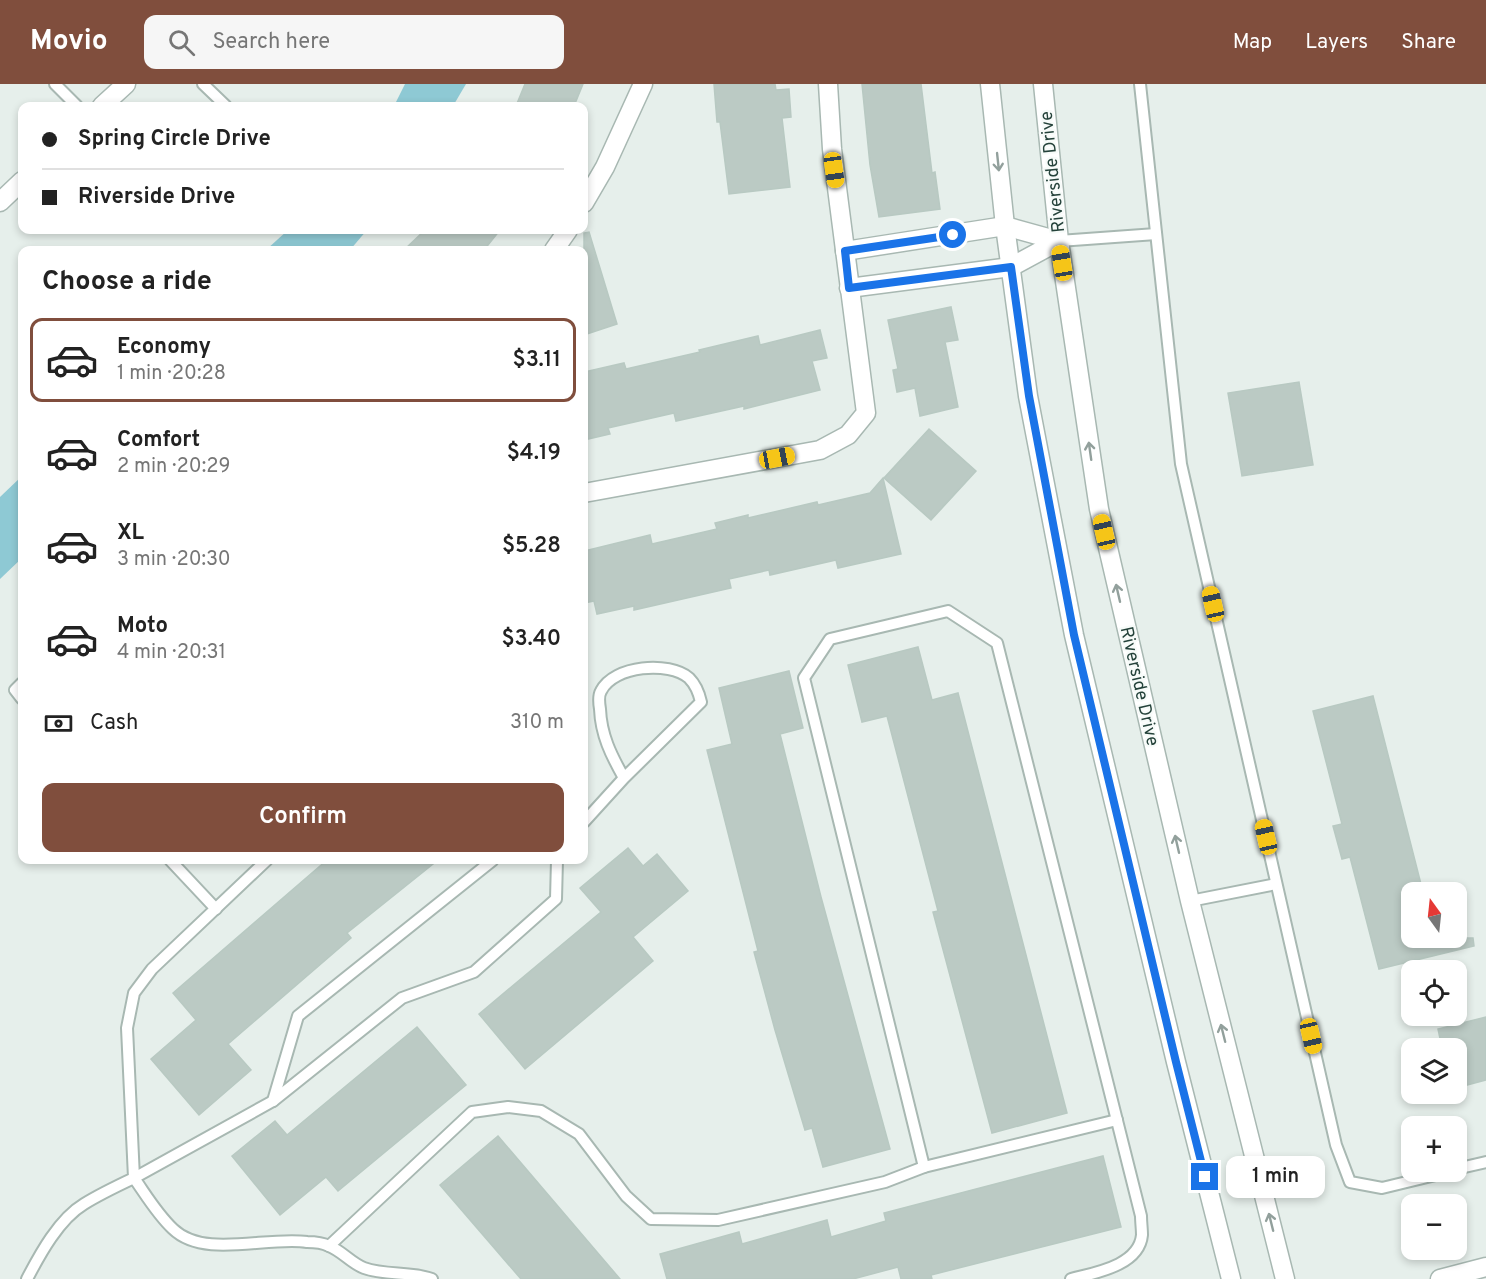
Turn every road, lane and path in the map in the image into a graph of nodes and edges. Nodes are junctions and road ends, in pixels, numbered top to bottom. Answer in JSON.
{"nodes":[{"id":1,"x":55,"y":84,"type":"edge"},
{"id":2,"x":126,"y":84,"type":"edge"},
{"id":3,"x":203,"y":84,"type":"edge"},
{"id":4,"x":643,"y":84,"type":"edge"},
{"id":5,"x":828,"y":84,"type":"edge"},
{"id":6,"x":990,"y":84,"type":"edge"},
{"id":7,"x":1043,"y":84,"type":"edge"},
{"id":8,"x":1140,"y":84,"type":"edge"},
{"id":9,"x":73,"y":102,"type":"edge"},
{"id":10,"x":106,"y":102,"type":"edge"},
{"id":11,"x":222,"y":102,"type":"edge"},
{"id":12,"x":18,"y":185,"type":"edge"},
{"id":13,"x":588,"y":196,"type":"edge"},
{"id":14,"x":0,"y":202,"type":"edge"},
{"id":15,"x":1005,"y":226,"type":"junction"},
{"id":16,"x":1156,"y":234,"type":"junction"},
{"id":17,"x":1059,"y":241,"type":"junction"},
{"id":18,"x":845,"y":251,"type":"junction"},
{"id":19,"x":1011,"y":267,"type":"junction"},
{"id":20,"x":849,"y":288,"type":"junction"},
{"id":21,"x":588,"y":492,"type":"edge"},
{"id":22,"x":624,"y":778,"type":"junction"},
{"id":23,"x":588,"y":818,"type":"edge"},
{"id":24,"x":174,"y":864,"type":"edge"},
{"id":25,"x":263,"y":864,"type":"edge"},
{"id":26,"x":488,"y":864,"type":"edge"},
{"id":27,"x":557,"y":864,"type":"edge"},
{"id":28,"x":1276,"y":884,"type":"junction"},
{"id":29,"x":1190,"y":901,"type":"junction"},
{"id":30,"x":216,"y":909,"type":"junction"},
{"id":31,"x":273,"y":1101,"type":"junction"},
{"id":32,"x":1117,"y":1120,"type":"junction"},
{"id":33,"x":1486,"y":1162,"type":"edge"},
{"id":34,"x":1467,"y":1166,"type":"edge"},
{"id":35,"x":924,"y":1167,"type":"junction"},
{"id":36,"x":134,"y":1178,"type":"junction"},
{"id":37,"x":1407,"y":1182,"type":"edge"},
{"id":38,"x":329,"y":1246,"type":"junction"},
{"id":39,"x":1486,"y":1267,"type":"edge"},
{"id":40,"x":27,"y":1279,"type":"edge"},
{"id":41,"x":432,"y":1279,"type":"edge"},
{"id":42,"x":1071,"y":1279,"type":"edge"},
{"id":43,"x":1231,"y":1279,"type":"edge"},
{"id":44,"x":1285,"y":1279,"type":"edge"},
{"id":45,"x":1440,"y":1279,"type":"edge"}],
"edges":[{"from":1,"to":9,"type":"lane"},
{"from":2,"to":10,"type":"street"},
{"from":3,"to":11,"type":"lane"},
{"from":4,"to":13,"type":"street"},
{"from":5,"to":18,"type":"street"},
{"from":6,"to":15,"type":"street","one_way":true},
{"from":7,"to":17,"type":"street","name":"Riverside Drive"},
{"from":8,"to":16,"type":"lane"},
{"from":12,"to":14,"type":"street"},
{"from":15,"to":17,"type":"street"},
{"from":15,"to":18,"type":"street"},
{"from":15,"to":19,"type":"street"},
{"from":16,"to":17,"type":"lane"},
{"from":16,"to":28,"type":"lane"},
{"from":17,"to":19,"type":"street"},
{"from":29,"to":17,"type":"street","name":"Riverside Drive","one_way":true},
{"from":18,"to":20,"type":"street"},
{"from":19,"to":20,"type":"street"},
{"from":19,"to":43,"type":"street"},
{"from":20,"to":21,"type":"street"},
{"from":22,"to":22,"type":"lane"},
{"from":22,"to":23,"type":"lane"},
{"from":24,"to":30,"type":"lane"},
{"from":25,"to":30,"type":"lane"},
{"from":26,"to":31,"type":"lane"},
{"from":27,"to":31,"type":"lane"},
{"from":28,"to":29,"type":"lane"},
{"from":28,"to":37,"type":"lane"},
{"from":44,"to":29,"type":"street","name":"Riverside Drive","one_way":true},
{"from":30,"to":36,"type":"lane"},
{"from":31,"to":36,"type":"lane"},
{"from":32,"to":35,"type":"lane"},
{"from":32,"to":35,"type":"lane"},
{"from":32,"to":42,"type":"lane"},
{"from":33,"to":34,"type":"lane"},
{"from":35,"to":38,"type":"lane"},
{"from":36,"to":38,"type":"lane"},
{"from":36,"to":40,"type":"lane"},
{"from":38,"to":41,"type":"lane"},
{"from":39,"to":45,"type":"street"}]}
